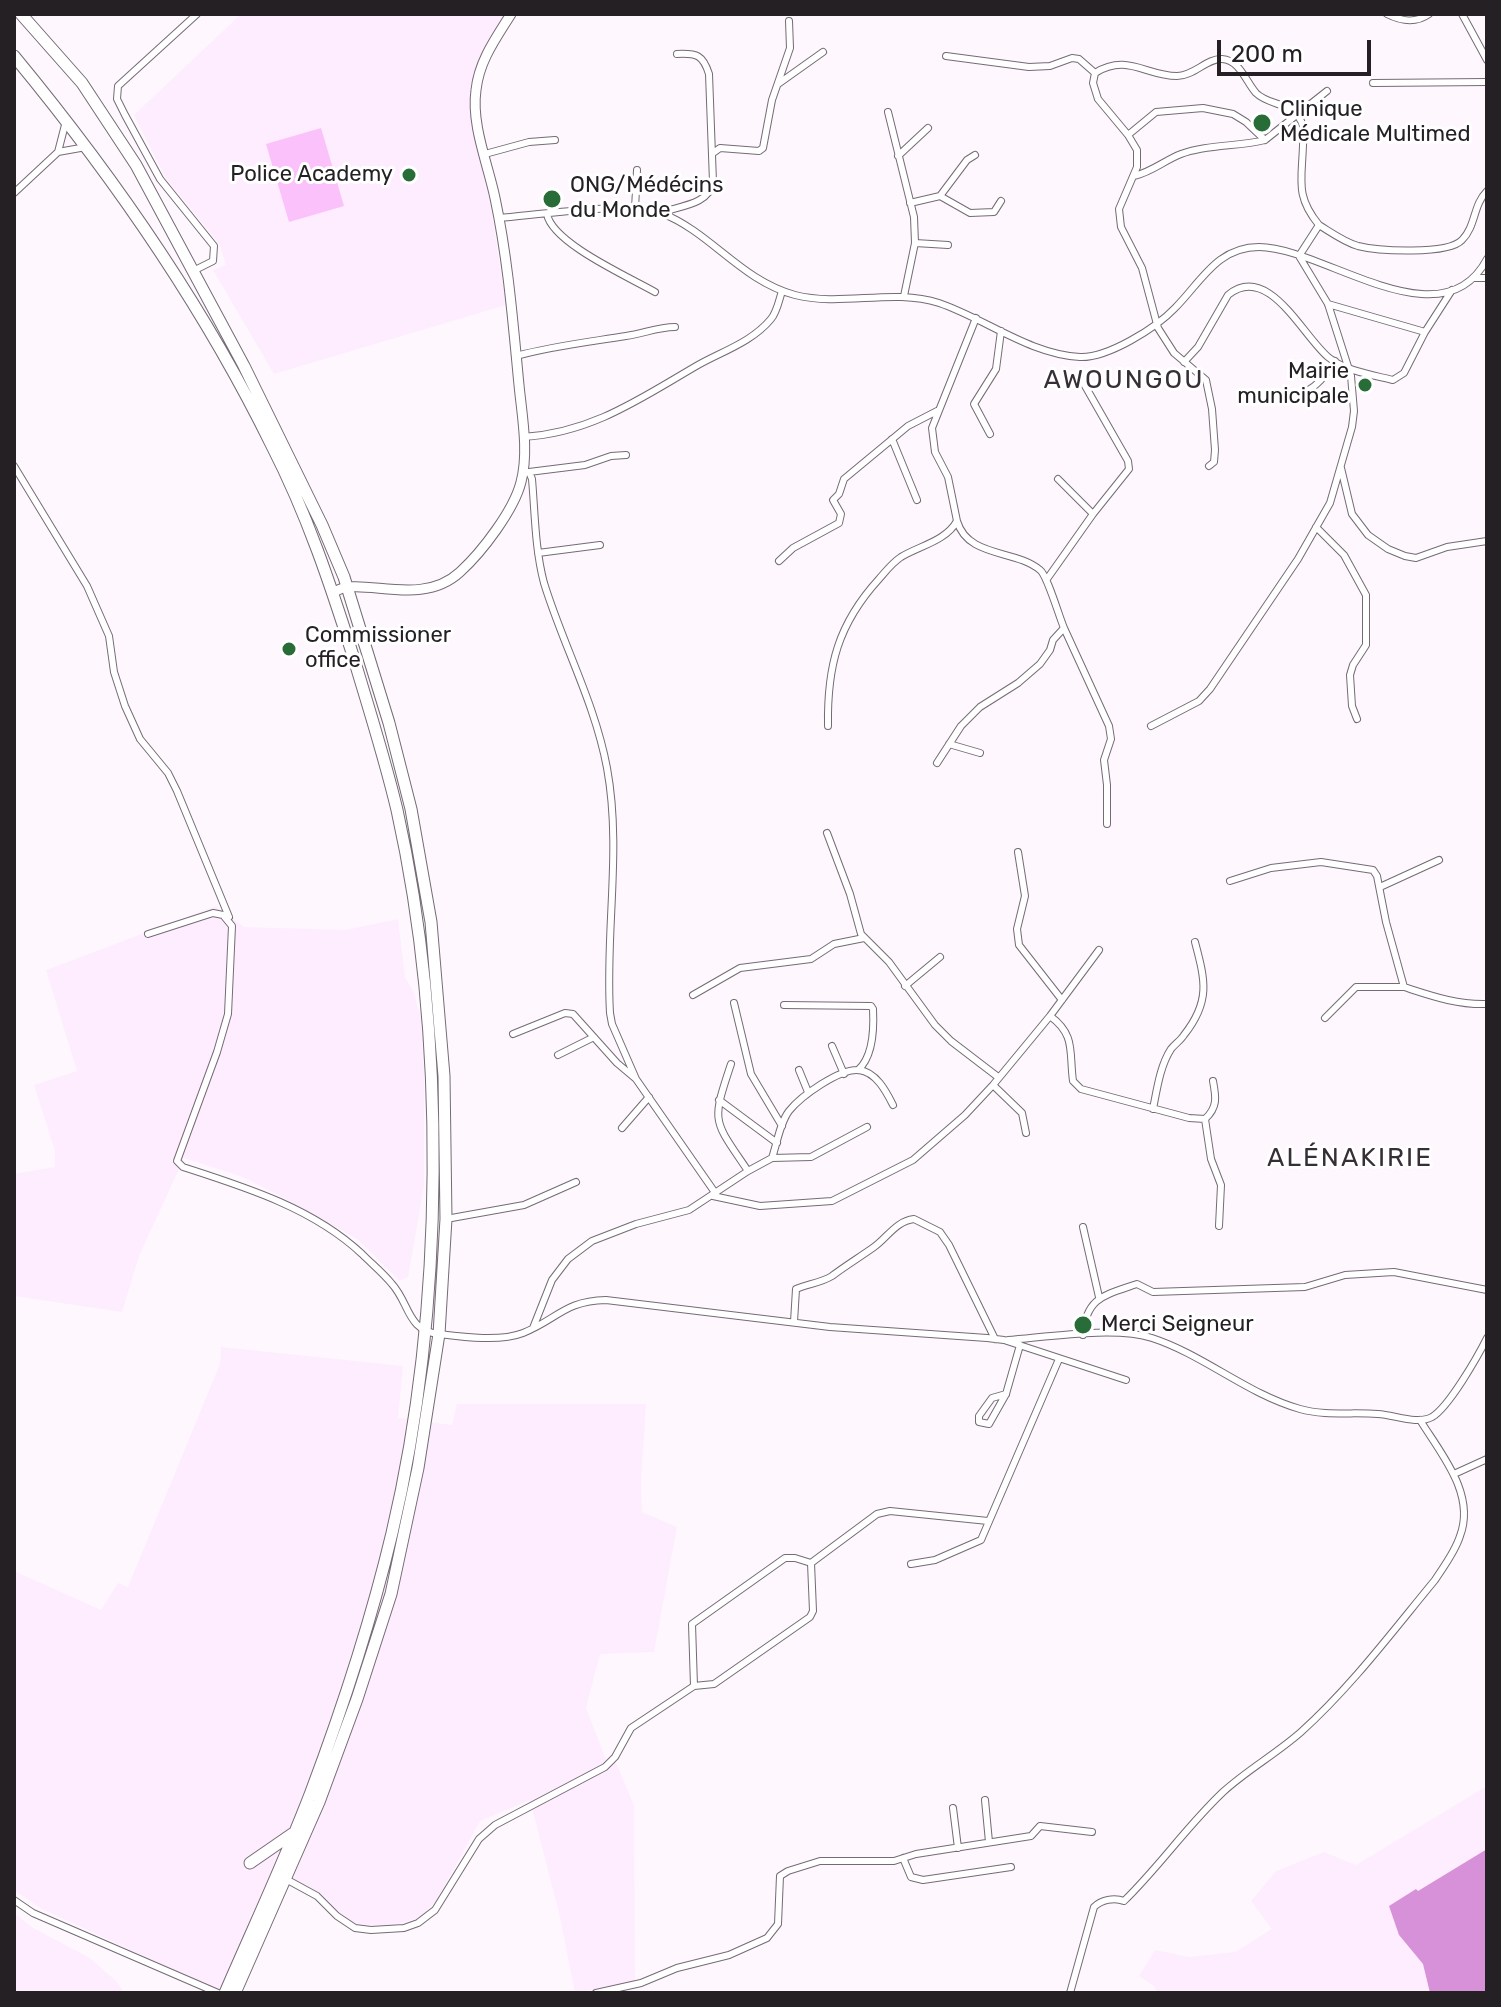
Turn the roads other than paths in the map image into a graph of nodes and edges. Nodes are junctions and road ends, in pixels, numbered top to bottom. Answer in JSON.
{"nodes":[{"id":1,"x":21,"y":14,"type":"edge"},
{"id":2,"x":197,"y":14,"type":"edge"},
{"id":3,"x":511,"y":14,"type":"edge"},
{"id":4,"x":1387,"y":14,"type":"edge"},
{"id":5,"x":1429,"y":14,"type":"edge"},
{"id":6,"x":1462,"y":14,"type":"edge"},
{"id":7,"x":789,"y":21,"type":"dead end"},
{"id":8,"x":823,"y":52,"type":"dead end"},
{"id":9,"x":677,"y":54,"type":"dead end"},
{"id":10,"x":14,"y":56,"type":"edge"},
{"id":11,"x":946,"y":56,"type":"dead end"},
{"id":12,"x":1487,"y":60,"type":"edge"},
{"id":13,"x":1095,"y":73,"type":"junction"},
{"id":14,"x":1487,"y":82,"type":"edge"},
{"id":15,"x":1373,"y":83,"type":"dead end"},
{"id":16,"x":778,"y":84,"type":"junction"},
{"id":17,"x":1327,"y":91,"type":"dead end"},
{"id":18,"x":888,"y":112,"type":"dead end"},
{"id":19,"x":1297,"y":115,"type":"junction"},
{"id":20,"x":66,"y":120,"type":"junction"},
{"id":21,"x":928,"y":128,"type":"dead end"},
{"id":22,"x":1128,"y":135,"type":"junction"},
{"id":23,"x":555,"y":140,"type":"dead end"},
{"id":24,"x":1265,"y":140,"type":"junction"},
{"id":25,"x":88,"y":147,"type":"junction"},
{"id":26,"x":58,"y":152,"type":"junction"},
{"id":27,"x":713,"y":153,"type":"junction"},
{"id":28,"x":485,"y":154,"type":"junction"},
{"id":29,"x":975,"y":155,"type":"dead end"},
{"id":30,"x":898,"y":156,"type":"junction"},
{"id":31,"x":637,"y":170,"type":"dead end"},
{"id":32,"x":1134,"y":176,"type":"junction"},
{"id":33,"x":1487,"y":191,"type":"edge"},
{"id":34,"x":14,"y":193,"type":"edge"},
{"id":35,"x":940,"y":196,"type":"junction"},
{"id":36,"x":1001,"y":201,"type":"dead end"},
{"id":37,"x":910,"y":203,"type":"junction"},
{"id":38,"x":635,"y":209,"type":"junction"},
{"id":39,"x":659,"y":213,"type":"junction"},
{"id":40,"x":547,"y":214,"type":"junction"},
{"id":41,"x":499,"y":218,"type":"junction"},
{"id":42,"x":1319,"y":225,"type":"junction"},
{"id":43,"x":915,"y":243,"type":"junction"},
{"id":44,"x":948,"y":245,"type":"dead end"},
{"id":45,"x":1299,"y":256,"type":"junction"},
{"id":46,"x":1487,"y":259,"type":"edge"},
{"id":47,"x":193,"y":271,"type":"junction"},
{"id":48,"x":1473,"y":278,"type":"junction"},
{"id":49,"x":1487,"y":278,"type":"edge"},
{"id":50,"x":1452,"y":290,"type":"junction"},
{"id":51,"x":782,"y":291,"type":"junction"},
{"id":52,"x":655,"y":292,"type":"dead end"},
{"id":53,"x":904,"y":296,"type":"junction"},
{"id":54,"x":1328,"y":304,"type":"junction"},
{"id":55,"x":976,"y":318,"type":"junction"},
{"id":56,"x":1156,"y":324,"type":"junction"},
{"id":57,"x":675,"y":327,"type":"dead end"},
{"id":58,"x":1001,"y":331,"type":"junction"},
{"id":59,"x":1425,"y":332,"type":"junction"},
{"id":60,"x":516,"y":356,"type":"junction"},
{"id":61,"x":1335,"y":361,"type":"junction"},
{"id":62,"x":1184,"y":362,"type":"junction"},
{"id":63,"x":1349,"y":368,"type":"junction"},
{"id":64,"x":1080,"y":377,"type":"dead end"},
{"id":65,"x":1266,"y":399,"type":"dead end"},
{"id":66,"x":937,"y":411,"type":"junction"},
{"id":67,"x":990,"y":434,"type":"dead end"},
{"id":68,"x":523,"y":437,"type":"junction"},
{"id":69,"x":892,"y":439,"type":"junction"},
{"id":70,"x":626,"y":455,"type":"dead end"},
{"id":71,"x":14,"y":466,"type":"edge"},
{"id":72,"x":1209,"y":466,"type":"dead end"},
{"id":73,"x":1341,"y":468,"type":"junction"},
{"id":74,"x":526,"y":472,"type":"junction"},
{"id":75,"x":1058,"y":479,"type":"dead end"},
{"id":76,"x":917,"y":500,"type":"dead end"},
{"id":77,"x":1093,"y":514,"type":"junction"},
{"id":78,"x":957,"y":521,"type":"junction"},
{"id":79,"x":1316,"y":527,"type":"junction"},
{"id":80,"x":1487,"y":541,"type":"edge"},
{"id":81,"x":600,"y":545,"type":"dead end"},
{"id":82,"x":538,"y":553,"type":"junction"},
{"id":83,"x":779,"y":561,"type":"dead end"},
{"id":84,"x":1047,"y":579,"type":"junction"},
{"id":85,"x":348,"y":591,"type":"junction"},
{"id":86,"x":333,"y":593,"type":"junction"},
{"id":87,"x":1064,"y":628,"type":"junction"},
{"id":88,"x":1357,"y":719,"type":"dead end"},
{"id":89,"x":828,"y":726,"type":"dead end"},
{"id":90,"x":1151,"y":726,"type":"dead end"},
{"id":91,"x":949,"y":744,"type":"junction"},
{"id":92,"x":980,"y":753,"type":"dead end"},
{"id":93,"x":937,"y":763,"type":"dead end"},
{"id":94,"x":1107,"y":824,"type":"dead end"},
{"id":95,"x":827,"y":833,"type":"dead end"},
{"id":96,"x":1018,"y":852,"type":"dead end"},
{"id":97,"x":1439,"y":860,"type":"dead end"},
{"id":98,"x":1230,"y":881,"type":"dead end"},
{"id":99,"x":1380,"y":887,"type":"junction"},
{"id":100,"x":232,"y":926,"type":"junction"},
{"id":101,"x":148,"y":934,"type":"dead end"},
{"id":102,"x":864,"y":938,"type":"junction"},
{"id":103,"x":1195,"y":942,"type":"dead end"},
{"id":104,"x":1099,"y":950,"type":"dead end"},
{"id":105,"x":940,"y":957,"type":"dead end"},
{"id":106,"x":905,"y":986,"type":"junction"},
{"id":107,"x":1404,"y":987,"type":"junction"},
{"id":108,"x":693,"y":995,"type":"dead end"},
{"id":109,"x":1062,"y":1000,"type":"junction"},
{"id":110,"x":734,"y":1003,"type":"dead end"},
{"id":111,"x":1487,"y":1004,"type":"edge"},
{"id":112,"x":784,"y":1005,"type":"dead end"},
{"id":113,"x":1050,"y":1016,"type":"junction"},
{"id":114,"x":1325,"y":1018,"type":"dead end"},
{"id":115,"x":513,"y":1034,"type":"dead end"},
{"id":116,"x":592,"y":1038,"type":"junction"},
{"id":117,"x":832,"y":1046,"type":"dead end"},
{"id":118,"x":558,"y":1055,"type":"dead end"},
{"id":119,"x":731,"y":1064,"type":"dead end"},
{"id":120,"x":799,"y":1070,"type":"dead end"},
{"id":121,"x":858,"y":1070,"type":"junction"},
{"id":122,"x":844,"y":1074,"type":"junction"},
{"id":123,"x":998,"y":1077,"type":"junction"},
{"id":124,"x":636,"y":1079,"type":"junction"},
{"id":125,"x":1213,"y":1081,"type":"dead end"},
{"id":126,"x":993,"y":1085,"type":"junction"},
{"id":127,"x":808,"y":1092,"type":"junction"},
{"id":128,"x":649,"y":1097,"type":"junction"},
{"id":129,"x":719,"y":1100,"type":"junction"},
{"id":130,"x":893,"y":1105,"type":"dead end"},
{"id":131,"x":1153,"y":1109,"type":"junction"},
{"id":132,"x":1205,"y":1119,"type":"junction"},
{"id":133,"x":782,"y":1126,"type":"junction"},
{"id":134,"x":867,"y":1127,"type":"dead end"},
{"id":135,"x":622,"y":1128,"type":"dead end"},
{"id":136,"x":1026,"y":1133,"type":"dead end"},
{"id":137,"x":777,"y":1143,"type":"junction"},
{"id":138,"x":772,"y":1158,"type":"junction"},
{"id":139,"x":748,"y":1171,"type":"junction"},
{"id":140,"x":576,"y":1182,"type":"dead end"},
{"id":141,"x":714,"y":1195,"type":"junction"},
{"id":142,"x":446,"y":1219,"type":"junction"},
{"id":143,"x":1219,"y":1226,"type":"dead end"},
{"id":144,"x":1083,"y":1227,"type":"dead end"},
{"id":145,"x":1487,"y":1290,"type":"edge"},
{"id":146,"x":1099,"y":1297,"type":"junction"},
{"id":147,"x":794,"y":1322,"type":"junction"},
{"id":148,"x":533,"y":1328,"type":"junction"},
{"id":149,"x":423,"y":1332,"type":"junction"},
{"id":150,"x":439,"y":1334,"type":"junction"},
{"id":151,"x":1083,"y":1335,"type":"junction"},
{"id":152,"x":1487,"y":1338,"type":"edge"},
{"id":153,"x":995,"y":1339,"type":"junction"},
{"id":154,"x":1004,"y":1340,"type":"junction"},
{"id":155,"x":1020,"y":1345,"type":"junction"},
{"id":156,"x":1059,"y":1359,"type":"junction"},
{"id":157,"x":1126,"y":1380,"type":"dead end"},
{"id":158,"x":1006,"y":1394,"type":"junction"},
{"id":159,"x":1420,"y":1420,"type":"junction"},
{"id":160,"x":1487,"y":1459,"type":"edge"},
{"id":161,"x":1454,"y":1474,"type":"junction"},
{"id":162,"x":988,"y":1521,"type":"junction"},
{"id":163,"x":811,"y":1563,"type":"junction"},
{"id":164,"x":911,"y":1564,"type":"dead end"},
{"id":165,"x":694,"y":1686,"type":"junction"},
{"id":166,"x":985,"y":1800,"type":"dead end"},
{"id":167,"x":953,"y":1808,"type":"dead end"},
{"id":168,"x":1092,"y":1832,"type":"dead end"},
{"id":169,"x":293,"y":1834,"type":"junction"},
{"id":170,"x":989,"y":1842,"type":"junction"},
{"id":171,"x":958,"y":1848,"type":"junction"},
{"id":172,"x":903,"y":1858,"type":"junction"},
{"id":173,"x":250,"y":1863,"type":"dead end"},
{"id":174,"x":1011,"y":1867,"type":"dead end"},
{"id":175,"x":280,"y":1877,"type":"junction"},
{"id":176,"x":14,"y":1900,"type":"edge"},
{"id":177,"x":218,"y":1993,"type":"edge"},
{"id":178,"x":225,"y":1993,"type":"edge"},
{"id":179,"x":235,"y":1993,"type":"edge"},
{"id":180,"x":596,"y":1993,"type":"edge"},
{"id":181,"x":1070,"y":1993,"type":"edge"}],
"edges":[{"from":1,"to":47,"type":"highway"},
{"from":2,"to":47,"type":"street"},
{"from":3,"to":28,"type":"street"},
{"from":4,"to":5,"type":"street"},
{"from":6,"to":12,"type":"street"},
{"from":7,"to":16,"type":"street"},
{"from":8,"to":16,"type":"street"},
{"from":9,"to":27,"type":"street"},
{"from":10,"to":20,"type":"highway"},
{"from":11,"to":13,"type":"street"},
{"from":13,"to":19,"type":"street"},
{"from":13,"to":22,"type":"street"},
{"from":14,"to":15,"type":"street"},
{"from":16,"to":27,"type":"street"},
{"from":17,"to":19,"type":"street"},
{"from":18,"to":30,"type":"street"},
{"from":19,"to":24,"type":"street"},
{"from":19,"to":42,"type":"street"},
{"from":20,"to":25,"type":"highway"},
{"from":20,"to":26,"type":"street"},
{"from":21,"to":30,"type":"street"},
{"from":22,"to":24,"type":"street"},
{"from":22,"to":32,"type":"street"},
{"from":23,"to":28,"type":"street"},
{"from":24,"to":32,"type":"street"},
{"from":25,"to":26,"type":"street"},
{"from":25,"to":86,"type":"highway"},
{"from":26,"to":34,"type":"street"},
{"from":27,"to":39,"type":"street"},
{"from":28,"to":41,"type":"street"},
{"from":29,"to":35,"type":"street"},
{"from":30,"to":37,"type":"street"},
{"from":31,"to":38,"type":"street"},
{"from":32,"to":56,"type":"street"},
{"from":33,"to":42,"type":"street"},
{"from":35,"to":36,"type":"street"},
{"from":35,"to":37,"type":"street"},
{"from":37,"to":43,"type":"street"},
{"from":38,"to":39,"type":"street"},
{"from":38,"to":40,"type":"street"},
{"from":39,"to":51,"type":"street"},
{"from":40,"to":41,"type":"street"},
{"from":40,"to":52,"type":"street"},
{"from":41,"to":60,"type":"street"},
{"from":42,"to":45,"type":"street"},
{"from":43,"to":44,"type":"street"},
{"from":43,"to":53,"type":"street"},
{"from":45,"to":50,"type":"street"},
{"from":45,"to":54,"type":"street"},
{"from":45,"to":56,"type":"street"},
{"from":46,"to":48,"type":"street"},
{"from":47,"to":85,"type":"highway"},
{"from":48,"to":49,"type":"street"},
{"from":48,"to":50,"type":"street"},
{"from":50,"to":59,"type":"street"},
{"from":51,"to":53,"type":"street"},
{"from":51,"to":68,"type":"street"},
{"from":53,"to":55,"type":"street"},
{"from":54,"to":59,"type":"street"},
{"from":54,"to":63,"type":"street"},
{"from":55,"to":58,"type":"street"},
{"from":55,"to":66,"type":"street"},
{"from":56,"to":58,"type":"street"},
{"from":56,"to":62,"type":"street"},
{"from":57,"to":60,"type":"street"},
{"from":58,"to":67,"type":"street"},
{"from":59,"to":63,"type":"street"},
{"from":60,"to":68,"type":"street"},
{"from":61,"to":62,"type":"street"},
{"from":61,"to":63,"type":"street"},
{"from":61,"to":65,"type":"street"},
{"from":62,"to":72,"type":"street"},
{"from":63,"to":73,"type":"street"},
{"from":64,"to":77,"type":"street"},
{"from":66,"to":69,"type":"street"},
{"from":66,"to":78,"type":"street"},
{"from":68,"to":74,"type":"street"},
{"from":69,"to":76,"type":"street"},
{"from":69,"to":83,"type":"street"},
{"from":70,"to":74,"type":"street"},
{"from":71,"to":100,"type":"street"},
{"from":73,"to":79,"type":"street"},
{"from":73,"to":80,"type":"street"},
{"from":74,"to":82,"type":"street"},
{"from":74,"to":85,"type":"street"},
{"from":75,"to":77,"type":"street"},
{"from":77,"to":84,"type":"street"},
{"from":78,"to":84,"type":"street"},
{"from":78,"to":89,"type":"street"},
{"from":79,"to":88,"type":"street"},
{"from":79,"to":90,"type":"street"},
{"from":81,"to":82,"type":"street"},
{"from":82,"to":124,"type":"street"},
{"from":84,"to":87,"type":"street"},
{"from":85,"to":86,"type":"street"},
{"from":85,"to":142,"type":"highway"},
{"from":86,"to":149,"type":"highway"},
{"from":87,"to":91,"type":"street"},
{"from":87,"to":94,"type":"street"},
{"from":91,"to":92,"type":"street"},
{"from":91,"to":93,"type":"street"},
{"from":95,"to":102,"type":"street"},
{"from":96,"to":109,"type":"street"},
{"from":97,"to":99,"type":"street"},
{"from":98,"to":99,"type":"street"},
{"from":99,"to":107,"type":"street"},
{"from":100,"to":101,"type":"street"},
{"from":100,"to":149,"type":"street"},
{"from":102,"to":106,"type":"street"},
{"from":102,"to":108,"type":"street"},
{"from":103,"to":131,"type":"street"},
{"from":104,"to":109,"type":"street"},
{"from":105,"to":106,"type":"street"},
{"from":106,"to":123,"type":"street"},
{"from":107,"to":111,"type":"street"},
{"from":107,"to":114,"type":"street"},
{"from":109,"to":113,"type":"street"},
{"from":110,"to":133,"type":"street"},
{"from":112,"to":121,"type":"street"},
{"from":113,"to":123,"type":"street"},
{"from":113,"to":131,"type":"street"},
{"from":115,"to":116,"type":"street"},
{"from":116,"to":118,"type":"street"},
{"from":116,"to":124,"type":"street"},
{"from":117,"to":122,"type":"street"},
{"from":119,"to":129,"type":"street"},
{"from":120,"to":127,"type":"street"},
{"from":121,"to":122,"type":"street"},
{"from":121,"to":130,"type":"street"},
{"from":122,"to":127,"type":"street"},
{"from":123,"to":126,"type":"street"},
{"from":124,"to":128,"type":"street"},
{"from":125,"to":132,"type":"street"},
{"from":126,"to":136,"type":"street"},
{"from":126,"to":141,"type":"street"},
{"from":127,"to":133,"type":"street"},
{"from":128,"to":135,"type":"street"},
{"from":128,"to":141,"type":"street"},
{"from":129,"to":137,"type":"street"},
{"from":129,"to":139,"type":"street"},
{"from":131,"to":132,"type":"street"},
{"from":132,"to":143,"type":"street"},
{"from":133,"to":137,"type":"street"},
{"from":134,"to":138,"type":"street"},
{"from":137,"to":138,"type":"street"},
{"from":138,"to":139,"type":"street"},
{"from":139,"to":141,"type":"street"},
{"from":140,"to":142,"type":"street"},
{"from":141,"to":148,"type":"street"},
{"from":142,"to":150,"type":"highway"},
{"from":144,"to":146,"type":"street"},
{"from":145,"to":146,"type":"street"},
{"from":146,"to":151,"type":"street"},
{"from":147,"to":148,"type":"street"},
{"from":147,"to":153,"type":"street"},
{"from":147,"to":153,"type":"street"},
{"from":148,"to":150,"type":"street"},
{"from":149,"to":150,"type":"street"},
{"from":149,"to":169,"type":"highway"},
{"from":150,"to":175,"type":"highway"},
{"from":151,"to":154,"type":"street"},
{"from":151,"to":159,"type":"street"},
{"from":152,"to":159,"type":"street"},
{"from":153,"to":154,"type":"street"},
{"from":154,"to":155,"type":"street"},
{"from":155,"to":156,"type":"street"},
{"from":155,"to":158,"type":"street"},
{"from":156,"to":157,"type":"street"},
{"from":156,"to":162,"type":"street"},
{"from":158,"to":158,"type":"street"},
{"from":159,"to":161,"type":"street"},
{"from":160,"to":161,"type":"street"},
{"from":161,"to":181,"type":"street"},
{"from":162,"to":163,"type":"street"},
{"from":162,"to":164,"type":"street"},
{"from":163,"to":165,"type":"street"},
{"from":163,"to":165,"type":"street"},
{"from":165,"to":175,"type":"street"},
{"from":166,"to":170,"type":"street"},
{"from":167,"to":171,"type":"street"},
{"from":168,"to":170,"type":"street"},
{"from":169,"to":173,"type":"highway"},
{"from":169,"to":175,"type":"highway"},
{"from":170,"to":171,"type":"street"},
{"from":171,"to":172,"type":"street"},
{"from":172,"to":174,"type":"street"},
{"from":172,"to":180,"type":"street"},
{"from":175,"to":178,"type":"highway"},
{"from":175,"to":179,"type":"highway"},
{"from":176,"to":177,"type":"street"}]}
